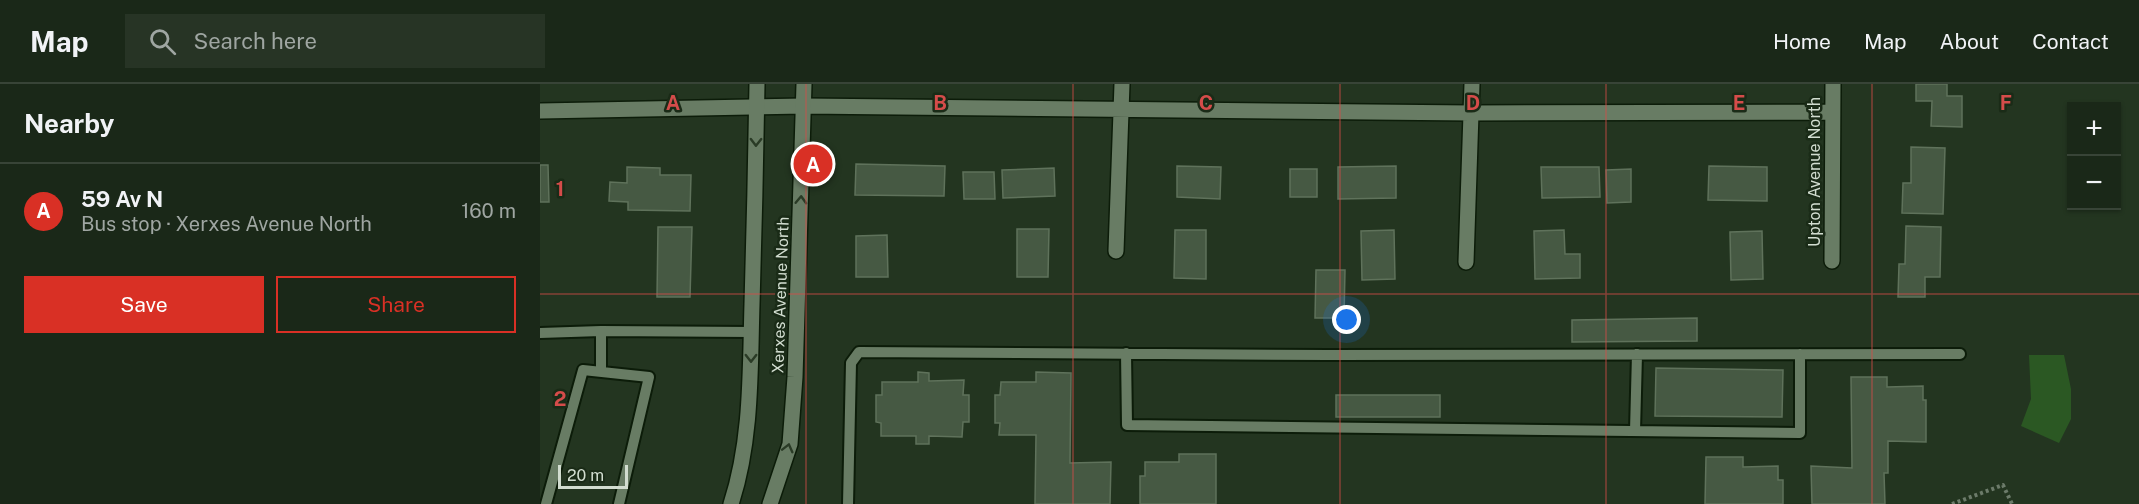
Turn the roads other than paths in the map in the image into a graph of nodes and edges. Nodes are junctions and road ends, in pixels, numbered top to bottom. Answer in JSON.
{"nodes":[{"id":1,"x":757,"y":84,"type":"edge"},
{"id":2,"x":804,"y":84,"type":"edge"},
{"id":3,"x":1122,"y":84,"type":"edge"},
{"id":4,"x":1472,"y":84,"type":"edge"},
{"id":5,"x":1833,"y":84,"type":"edge"},
{"id":6,"x":804,"y":106,"type":"junction"},
{"id":7,"x":757,"y":109,"type":"junction"},
{"id":8,"x":540,"y":111,"type":"edge"},
{"id":9,"x":1121,"y":111,"type":"junction"},
{"id":10,"x":1832,"y":111,"type":"junction"},
{"id":11,"x":1472,"y":113,"type":"junction"},
{"id":12,"x":1116,"y":251,"type":"dead end"},
{"id":13,"x":1832,"y":261,"type":"dead end"},
{"id":14,"x":1467,"y":262,"type":"dead end"},
{"id":15,"x":601,"y":331,"type":"junction"},
{"id":16,"x":751,"y":332,"type":"junction"},
{"id":17,"x":540,"y":333,"type":"edge"},
{"id":18,"x":1126,"y":353,"type":"junction"},
{"id":19,"x":1637,"y":354,"type":"junction"},
{"id":20,"x":1800,"y":354,"type":"junction"},
{"id":21,"x":1960,"y":354,"type":"dead end"},
{"id":22,"x":601,"y":372,"type":"junction"},
{"id":23,"x":1635,"y":431,"type":"junction"},
{"id":24,"x":546,"y":504,"type":"edge"},
{"id":25,"x":619,"y":504,"type":"edge"},
{"id":26,"x":731,"y":504,"type":"edge"},
{"id":27,"x":770,"y":504,"type":"edge"},
{"id":28,"x":848,"y":504,"type":"edge"}],
"edges":[{"from":1,"to":7,"type":"street","name":"Xerxes Avenue North"},
{"from":2,"to":6,"type":"street","name":"Xerxes Avenue North"},
{"from":3,"to":9,"type":"street"},
{"from":4,"to":11,"type":"street"},
{"from":5,"to":10,"type":"street","name":"Upton Avenue North"},
{"from":6,"to":7,"type":"street"},
{"from":6,"to":9,"type":"street"},
{"from":27,"to":6,"type":"street","name":"Xerxes Avenue North","one_way":true},
{"from":7,"to":8,"type":"street"},
{"from":7,"to":16,"type":"street","name":"Xerxes Avenue North","one_way":true},
{"from":9,"to":11,"type":"street"},
{"from":9,"to":12,"type":"street"},
{"from":10,"to":11,"type":"street"},
{"from":10,"to":13,"type":"street","name":"Upton Avenue North"},
{"from":11,"to":14,"type":"street"},
{"from":15,"to":16,"type":"lane"},
{"from":15,"to":17,"type":"lane"},
{"from":15,"to":22,"type":"lane"},
{"from":16,"to":26,"type":"street","name":"Xerxes Avenue North","one_way":true},
{"from":18,"to":19,"type":"lane"},
{"from":18,"to":23,"type":"lane"},
{"from":18,"to":28,"type":"lane"},
{"from":19,"to":20,"type":"lane"},
{"from":19,"to":23,"type":"lane"},
{"from":20,"to":21,"type":"lane"},
{"from":20,"to":23,"type":"lane"},
{"from":22,"to":24,"type":"lane"},
{"from":22,"to":25,"type":"lane"}]}
